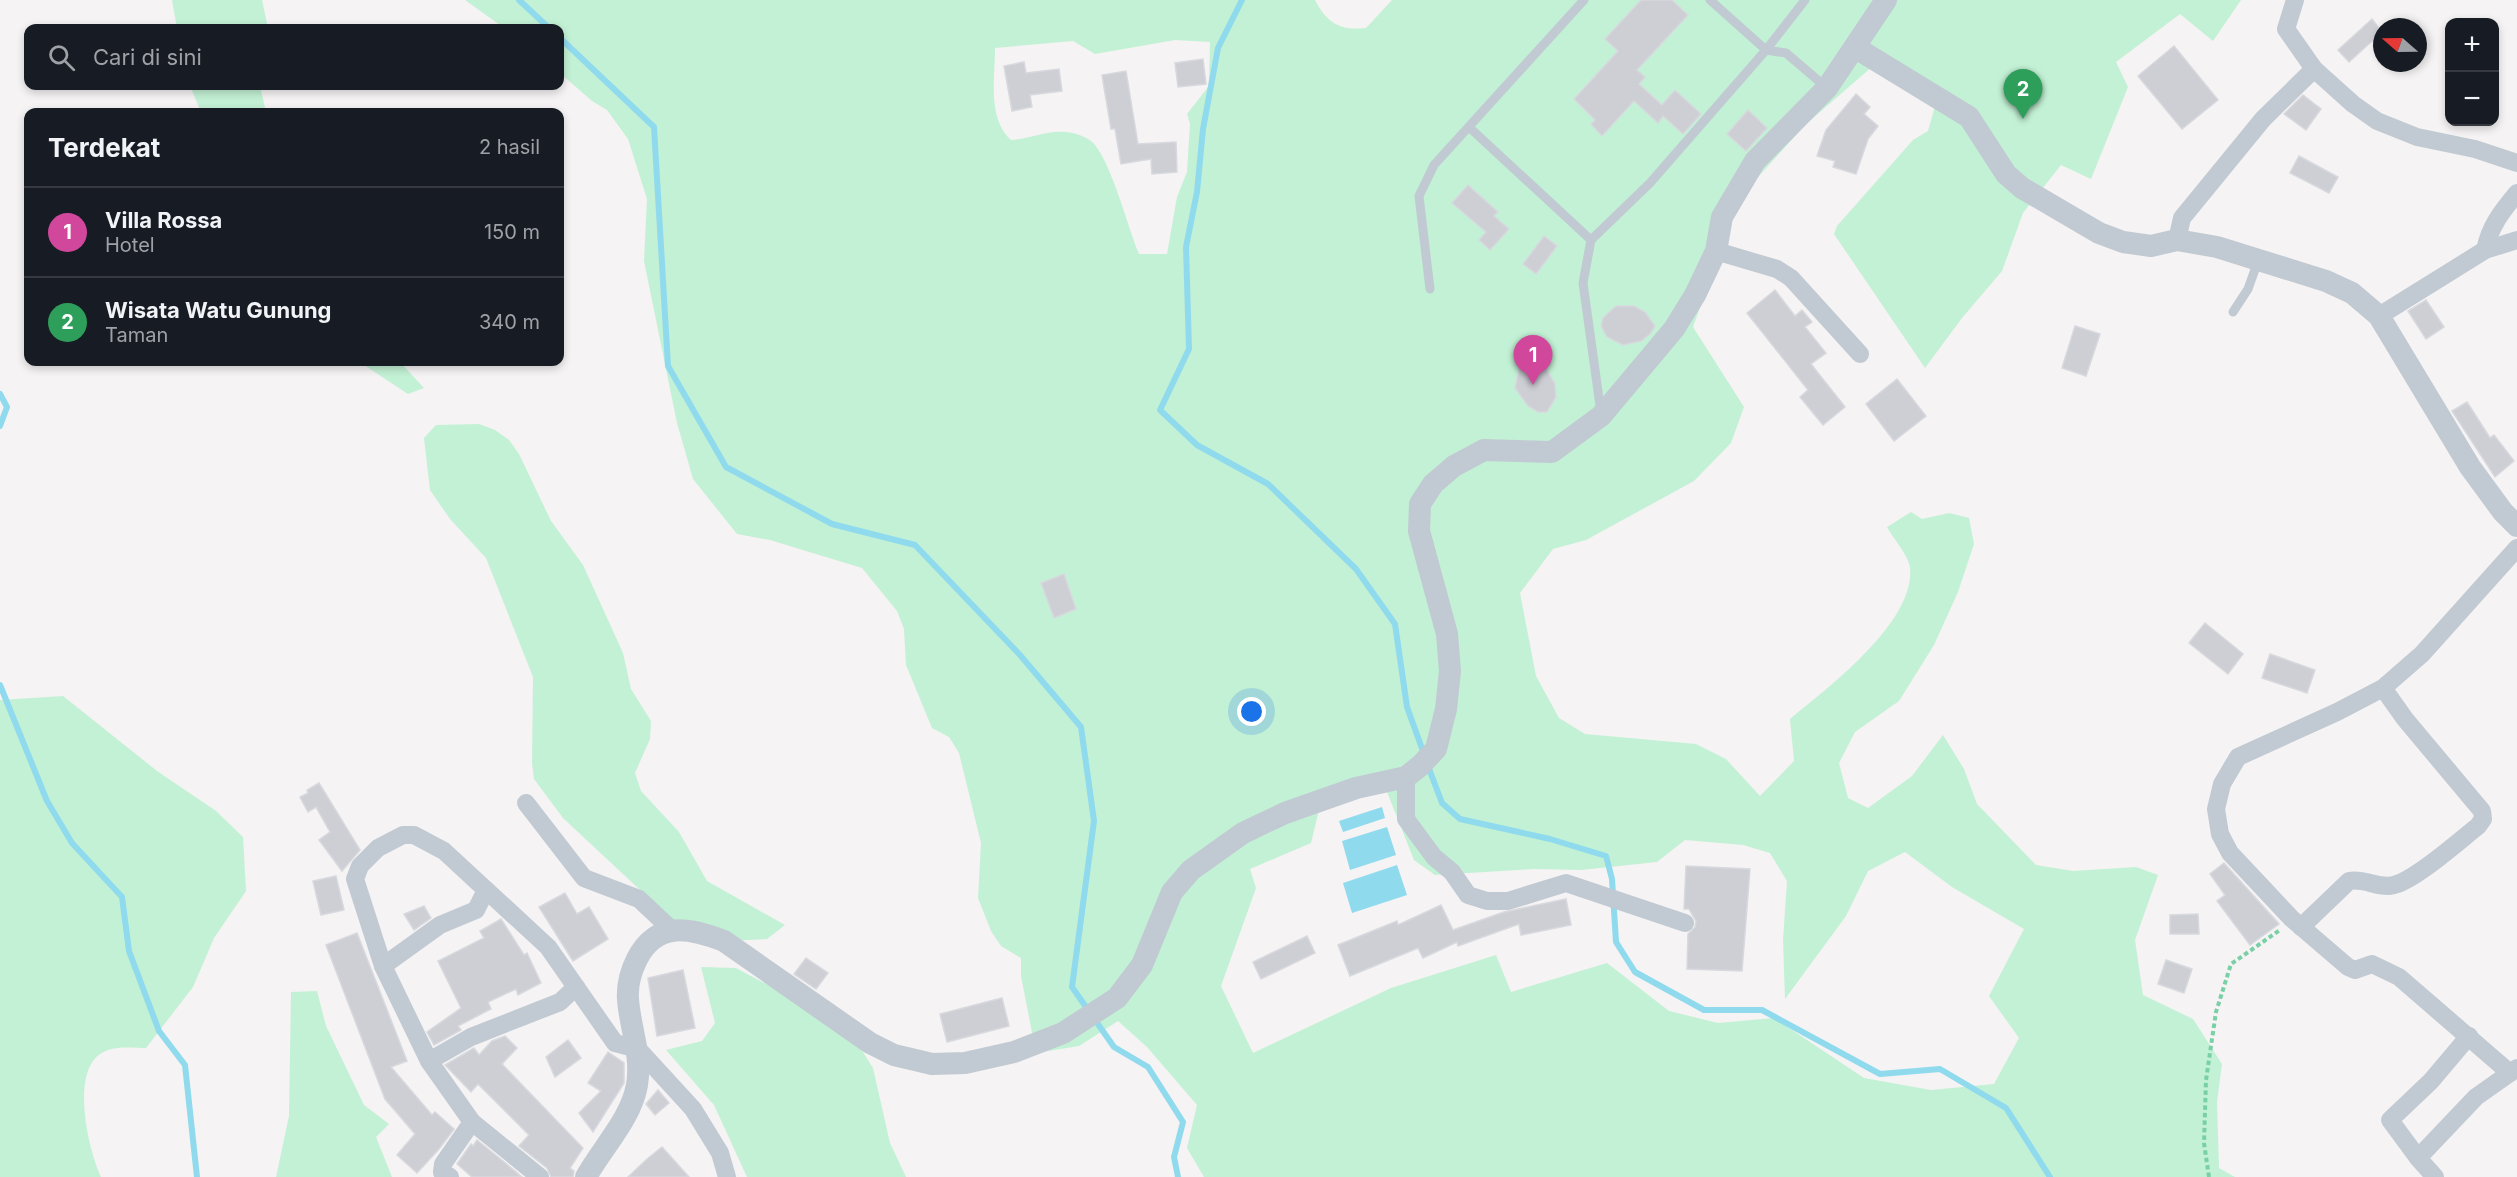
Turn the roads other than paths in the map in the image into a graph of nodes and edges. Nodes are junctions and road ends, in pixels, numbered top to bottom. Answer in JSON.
{"nodes":[{"id":1,"x":1584,"y":0,"type":"edge"},
{"id":2,"x":1710,"y":0,"type":"edge"},
{"id":3,"x":1805,"y":0,"type":"edge"},
{"id":4,"x":1886,"y":0,"type":"edge"},
{"id":5,"x":2295,"y":0,"type":"edge"},
{"id":6,"x":1856,"y":48,"type":"junction"},
{"id":7,"x":1766,"y":50,"type":"junction"},
{"id":8,"x":2314,"y":69,"type":"junction"},
{"id":9,"x":1827,"y":88,"type":"junction"},
{"id":10,"x":1470,"y":128,"type":"junction"},
{"id":11,"x":2517,"y":163,"type":"edge"},
{"id":12,"x":2517,"y":193,"type":"edge"},
{"id":13,"x":1591,"y":240,"type":"junction"},
{"id":14,"x":2177,"y":240,"type":"junction"},
{"id":15,"x":2517,"y":240,"type":"edge"},
{"id":16,"x":2485,"y":250,"type":"junction"},
{"id":17,"x":1716,"y":251,"type":"junction"},
{"id":18,"x":2258,"y":260,"type":"junction"},
{"id":19,"x":1430,"y":289,"type":"dead end"},
{"id":20,"x":2233,"y":312,"type":"dead end"},
{"id":21,"x":2379,"y":316,"type":"junction"},
{"id":22,"x":1860,"y":354,"type":"dead end"},
{"id":23,"x":1601,"y":416,"type":"junction"},
{"id":24,"x":2517,"y":525,"type":"edge"},
{"id":25,"x":2517,"y":548,"type":"edge"},
{"id":26,"x":2383,"y":688,"type":"junction"},
{"id":27,"x":1413,"y":772,"type":"junction"},
{"id":28,"x":526,"y":803,"type":"dead end"},
{"id":29,"x":486,"y":890,"type":"junction"},
{"id":30,"x":1685,"y":923,"type":"dead end"},
{"id":31,"x":2296,"y":923,"type":"junction"},
{"id":32,"x":672,"y":930,"type":"junction"},
{"id":33,"x":383,"y":966,"type":"junction"},
{"id":34,"x":576,"y":987,"type":"junction"},
{"id":35,"x":2469,"y":1036,"type":"junction"},
{"id":36,"x":638,"y":1049,"type":"junction"},
{"id":37,"x":429,"y":1061,"type":"junction"},
{"id":38,"x":2514,"y":1071,"type":"edge"},
{"id":39,"x":472,"y":1122,"type":"junction"},
{"id":40,"x":2418,"y":1158,"type":"junction"},
{"id":41,"x":450,"y":1177,"type":"edge"},
{"id":42,"x":540,"y":1177,"type":"edge"},
{"id":43,"x":586,"y":1177,"type":"edge"},
{"id":44,"x":727,"y":1177,"type":"edge"},
{"id":45,"x":2435,"y":1177,"type":"edge"}],
"edges":[{"from":1,"to":10,"type":"lane"},
{"from":2,"to":7,"type":"lane"},
{"from":3,"to":7,"type":"lane"},
{"from":4,"to":6,"type":"street"},
{"from":5,"to":8,"type":"street"},
{"from":6,"to":9,"type":"street"},
{"from":6,"to":14,"type":"street"},
{"from":7,"to":9,"type":"lane"},
{"from":7,"to":13,"type":"lane"},
{"from":8,"to":11,"type":"street"},
{"from":8,"to":14,"type":"street"},
{"from":9,"to":17,"type":"street"},
{"from":10,"to":13,"type":"lane"},
{"from":10,"to":19,"type":"lane"},
{"from":12,"to":16,"type":"street"},
{"from":13,"to":23,"type":"lane"},
{"from":14,"to":18,"type":"street"},
{"from":15,"to":16,"type":"street"},
{"from":16,"to":21,"type":"street"},
{"from":17,"to":22,"type":"street"},
{"from":17,"to":23,"type":"street"},
{"from":18,"to":20,"type":"lane"},
{"from":18,"to":21,"type":"street"},
{"from":21,"to":24,"type":"street"},
{"from":23,"to":27,"type":"street"},
{"from":25,"to":26,"type":"street"},
{"from":26,"to":31,"type":"street"},
{"from":26,"to":31,"type":"street"},
{"from":27,"to":30,"type":"street"},
{"from":27,"to":32,"type":"street"},
{"from":28,"to":32,"type":"street"},
{"from":29,"to":33,"type":"street"},
{"from":29,"to":33,"type":"street"},
{"from":29,"to":34,"type":"street"},
{"from":31,"to":35,"type":"street"},
{"from":32,"to":36,"type":"street"},
{"from":33,"to":37,"type":"street"},
{"from":34,"to":36,"type":"street"},
{"from":34,"to":37,"type":"street"},
{"from":35,"to":38,"type":"street"},
{"from":35,"to":40,"type":"street"},
{"from":36,"to":43,"type":"street"},
{"from":36,"to":44,"type":"street"},
{"from":37,"to":39,"type":"street"},
{"from":38,"to":40,"type":"street"},
{"from":39,"to":41,"type":"street"},
{"from":39,"to":42,"type":"street"},
{"from":40,"to":45,"type":"street"}]}
